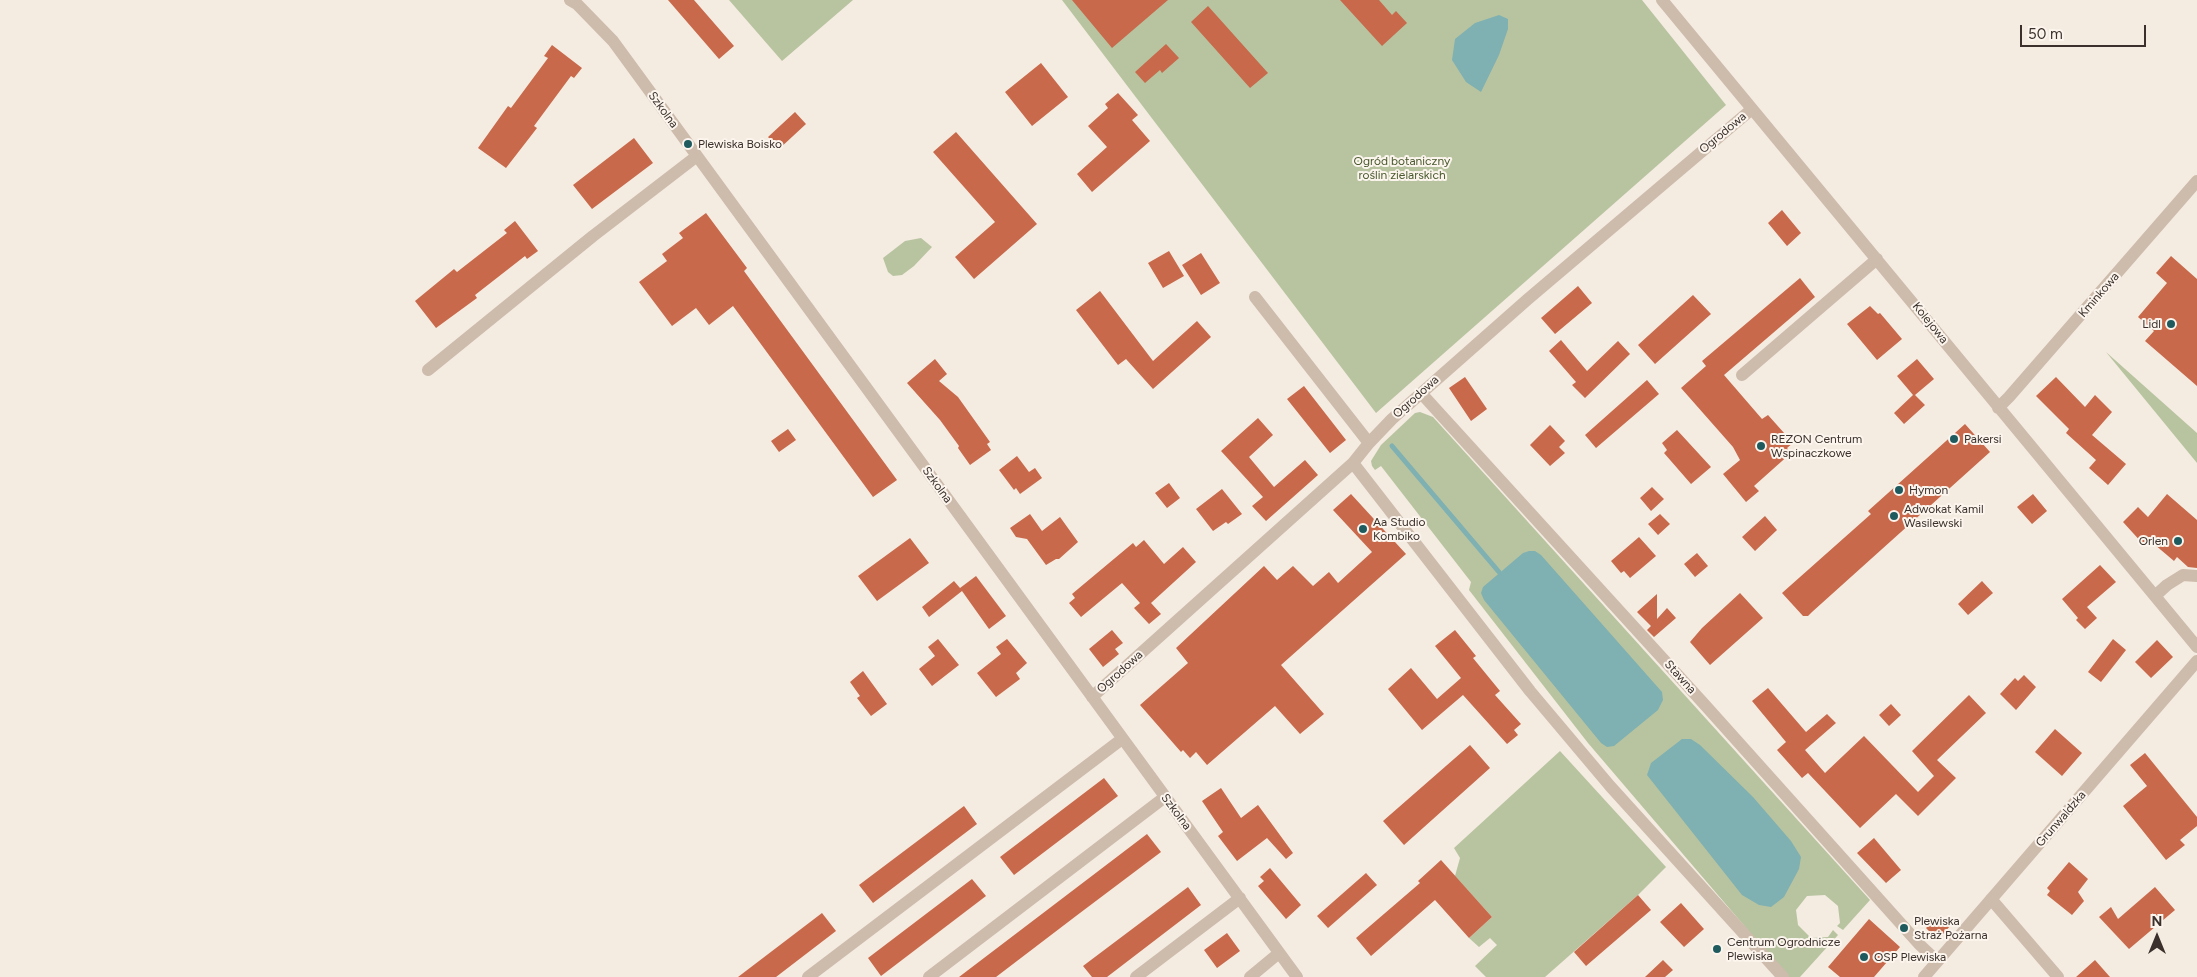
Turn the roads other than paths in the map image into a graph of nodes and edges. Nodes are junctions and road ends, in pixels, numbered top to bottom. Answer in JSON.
{"nodes":[{"id":1,"x":570,"y":0,"type":"edge"},
{"id":2,"x":1662,"y":0,"type":"edge"},
{"id":3,"x":1752,"y":109,"type":"junction"},
{"id":4,"x":697,"y":156,"type":"junction"},
{"id":5,"x":2197,"y":181,"type":"edge"},
{"id":6,"x":1877,"y":259,"type":"junction"},
{"id":7,"x":1255,"y":298,"type":"dead end"},
{"id":8,"x":428,"y":370,"type":"dead end"},
{"id":9,"x":1742,"y":376,"type":"dead end"},
{"id":10,"x":1421,"y":393,"type":"junction"},
{"id":11,"x":1998,"y":408,"type":"junction"},
{"id":12,"x":1369,"y":443,"type":"junction"},
{"id":13,"x":1353,"y":463,"type":"junction"},
{"id":14,"x":2197,"y":576,"type":"edge"},
{"id":15,"x":2155,"y":596,"type":"junction"},
{"id":16,"x":2197,"y":647,"type":"edge"},
{"id":17,"x":2197,"y":661,"type":"edge"},
{"id":18,"x":1092,"y":697,"type":"junction"},
{"id":19,"x":1122,"y":739,"type":"junction"},
{"id":20,"x":1165,"y":797,"type":"junction"},
{"id":21,"x":1240,"y":898,"type":"junction"},
{"id":22,"x":1991,"y":899,"type":"junction"},
{"id":23,"x":1279,"y":953,"type":"junction"},
{"id":24,"x":1937,"y":961,"type":"junction"},
{"id":25,"x":808,"y":977,"type":"edge"},
{"id":26,"x":929,"y":977,"type":"edge"},
{"id":27,"x":1136,"y":977,"type":"edge"},
{"id":28,"x":1250,"y":977,"type":"edge"},
{"id":29,"x":1297,"y":977,"type":"edge"},
{"id":30,"x":1783,"y":977,"type":"edge"},
{"id":31,"x":1924,"y":977,"type":"edge"},
{"id":32,"x":2058,"y":977,"type":"edge"}],
"edges":[{"from":1,"to":4,"type":"street","name":"Szkolna"},
{"from":2,"to":3,"type":"street","name":"Kolejowa"},
{"from":3,"to":6,"type":"street","name":"Kolejowa"},
{"from":3,"to":10,"type":"street","name":"Ogrodowa"},
{"from":4,"to":8,"type":"street"},
{"from":4,"to":18,"type":"street","name":"Szkolna"},
{"from":5,"to":11,"type":"street","name":"Kminkowa"},
{"from":6,"to":9,"type":"street"},
{"from":6,"to":11,"type":"street","name":"Kolejowa"},
{"from":7,"to":12,"type":"street"},
{"from":10,"to":12,"type":"street","name":"Ogrodowa"},
{"from":10,"to":24,"type":"street","name":"Stawna"},
{"from":11,"to":15,"type":"street","name":"Kolejowa"},
{"from":12,"to":13,"type":"street","name":"Ogrodowa"},
{"from":13,"to":18,"type":"street","name":"Ogrodowa"},
{"from":13,"to":30,"type":"street"},
{"from":14,"to":15,"type":"street"},
{"from":15,"to":16,"type":"street","name":"Kolejowa"},
{"from":17,"to":22,"type":"street","name":"Grunwaldzka"},
{"from":18,"to":19,"type":"street","name":"Szkolna"},
{"from":19,"to":20,"type":"street","name":"Szkolna"},
{"from":19,"to":25,"type":"street"},
{"from":20,"to":21,"type":"street","name":"Szkolna"},
{"from":20,"to":26,"type":"street"},
{"from":21,"to":23,"type":"street","name":"Szkolna"},
{"from":21,"to":27,"type":"street"},
{"from":22,"to":24,"type":"street","name":"Grunwaldzka"},
{"from":22,"to":32,"type":"street"},
{"from":23,"to":28,"type":"street"},
{"from":23,"to":29,"type":"street","name":"Szkolna"},
{"from":24,"to":31,"type":"street","name":"Grunwaldzka"}]}
